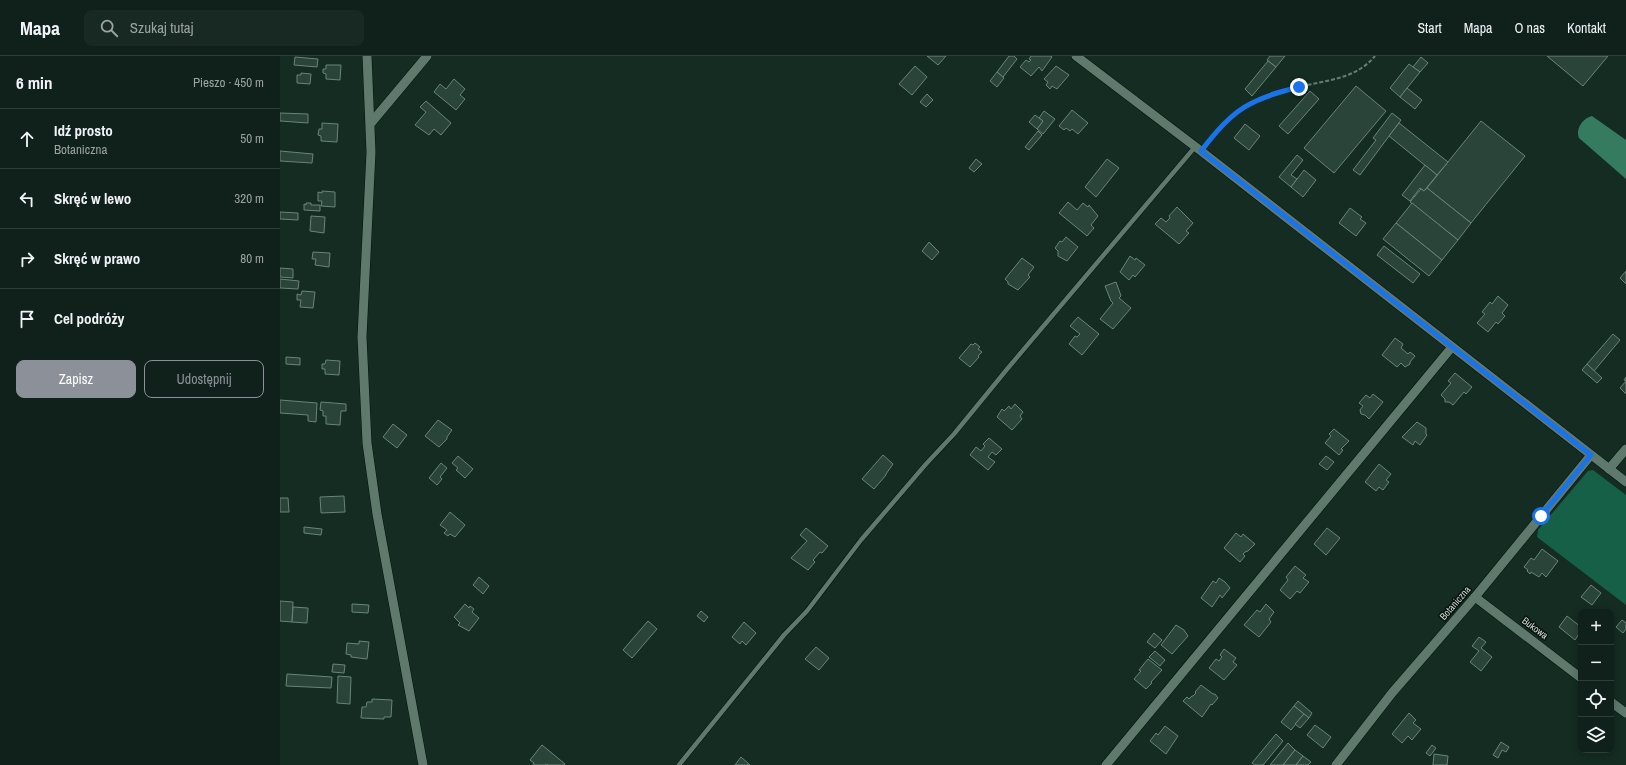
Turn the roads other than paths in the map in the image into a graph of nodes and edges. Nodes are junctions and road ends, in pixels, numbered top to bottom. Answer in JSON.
{"nodes":[{"id":1,"x":367,"y":56,"type":"edge"},
{"id":2,"x":427,"y":56,"type":"edge"},
{"id":3,"x":1076,"y":56,"type":"edge"},
{"id":4,"x":371,"y":123,"type":"junction"},
{"id":5,"x":1198,"y":149,"type":"junction"},
{"id":6,"x":1452,"y":347,"type":"junction"},
{"id":7,"x":1626,"y":449,"type":"edge"},
{"id":8,"x":1591,"y":455,"type":"junction"},
{"id":9,"x":1609,"y":469,"type":"junction"},
{"id":10,"x":1626,"y":482,"type":"edge"},
{"id":11,"x":1475,"y":597,"type":"junction"},
{"id":12,"x":1578,"y":676,"type":"edge"},
{"id":13,"x":1614,"y":704,"type":"edge"},
{"id":14,"x":1626,"y":713,"type":"edge"},
{"id":15,"x":423,"y":765,"type":"edge"},
{"id":16,"x":679,"y":765,"type":"edge"},
{"id":17,"x":1106,"y":765,"type":"edge"},
{"id":18,"x":1336,"y":765,"type":"edge"}],
"edges":[{"from":1,"to":4,"type":"street"},
{"from":2,"to":4,"type":"street"},
{"from":3,"to":5,"type":"street"},
{"from":4,"to":15,"type":"street"},
{"from":5,"to":6,"type":"street"},
{"from":5,"to":16,"type":"lane"},
{"from":6,"to":8,"type":"street"},
{"from":6,"to":17,"type":"street"},
{"from":7,"to":9,"type":"street"},
{"from":8,"to":9,"type":"street"},
{"from":8,"to":11,"type":"street","name":"Botaniczna"},
{"from":9,"to":10,"type":"street"},
{"from":11,"to":12,"type":"street","name":"Bukowa"},
{"from":11,"to":18,"type":"street","name":"Botaniczna"},
{"from":13,"to":14,"type":"street"}]}
